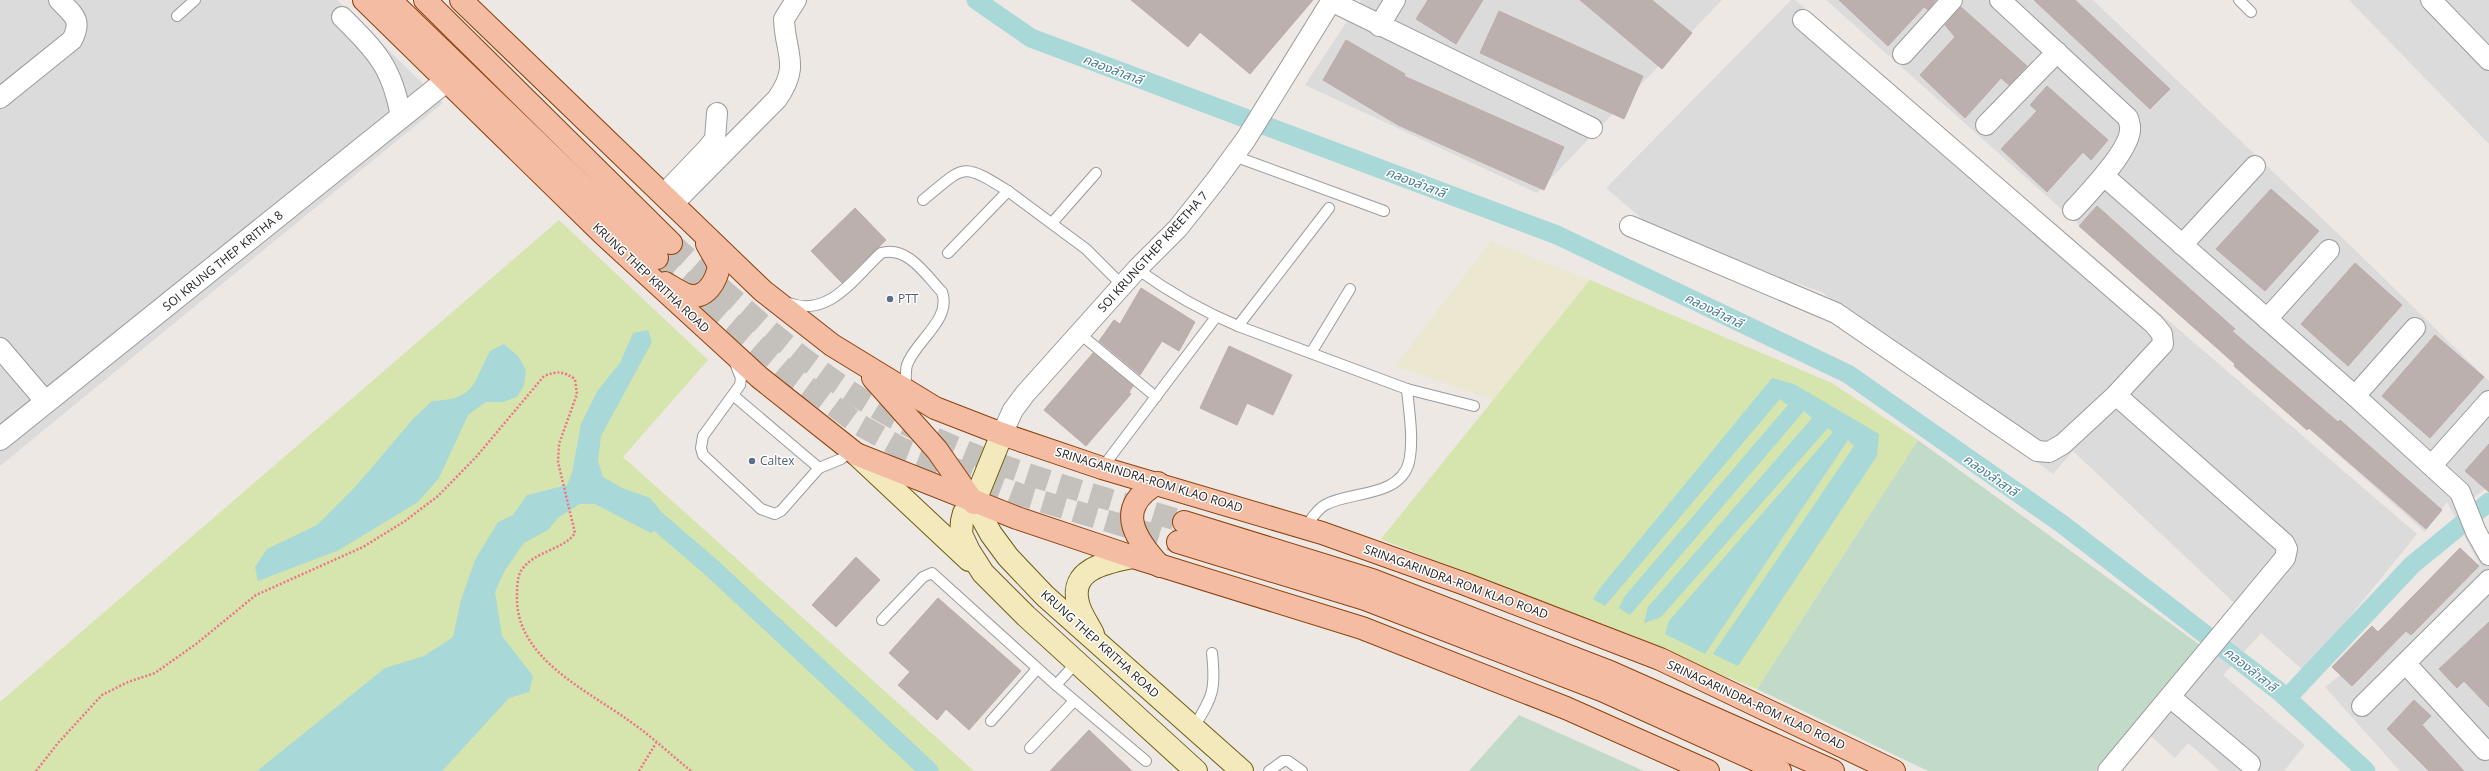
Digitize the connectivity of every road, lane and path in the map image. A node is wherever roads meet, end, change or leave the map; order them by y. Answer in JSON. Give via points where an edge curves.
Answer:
{"nodes":[{"id":1,"x":59,"y":0,"type":"edge"},
{"id":2,"x":195,"y":0,"type":"edge"},
{"id":3,"x":364,"y":0,"type":"edge"},
{"id":4,"x":390,"y":0,"type":"edge"},
{"id":5,"x":425,"y":0,"type":"edge"},
{"id":6,"x":461,"y":0,"type":"edge"},
{"id":7,"x":796,"y":0,"type":"edge"},
{"id":8,"x":1395,"y":0,"type":"edge"},
{"id":9,"x":1952,"y":0,"type":"edge"},
{"id":10,"x":2000,"y":0,"type":"edge"},
{"id":11,"x":2239,"y":0,"type":"edge"},
{"id":12,"x":2431,"y":0,"type":"edge"},
{"id":13,"x":1331,"y":1,"type":"edge"},
{"id":14,"x":2250,"y":12,"type":"dead end"},
{"id":15,"x":177,"y":16,"type":"dead end"},
{"id":16,"x":342,"y":17,"type":"dead end"},
{"id":17,"x":1803,"y":20,"type":"dead end"},
{"id":18,"x":1380,"y":26,"type":"junction"},
{"id":19,"x":2057,"y":52,"type":"junction"},
{"id":20,"x":1903,"y":54,"type":"dead end"},
{"id":21,"x":2489,"y":60,"type":"edge"},
{"id":22,"x":446,"y":81,"type":"junction"},
{"id":23,"x":0,"y":98,"type":"edge"},
{"id":24,"x":717,"y":113,"type":"dead end"},
{"id":25,"x":401,"y":118,"type":"junction"},
{"id":26,"x":1986,"y":125,"type":"dead end"},
{"id":27,"x":1592,"y":128,"type":"dead end"},
{"id":28,"x":1234,"y":156,"type":"junction"},
{"id":29,"x":2255,"y":166,"type":"dead end"},
{"id":30,"x":1096,"y":173,"type":"dead end"},
{"id":31,"x":2104,"y":176,"type":"junction"},
{"id":32,"x":1008,"y":191,"type":"junction"},
{"id":33,"x":668,"y":200,"type":"junction"},
{"id":34,"x":923,"y":200,"type":"dead end"},
{"id":35,"x":1329,"y":208,"type":"dead end"},
{"id":36,"x":2073,"y":210,"type":"dead end"},
{"id":37,"x":1384,"y":211,"type":"dead end"},
{"id":38,"x":693,"y":223,"type":"junction"},
{"id":39,"x":1052,"y":223,"type":"junction"},
{"id":40,"x":1630,"y":226,"type":"dead end"},
{"id":41,"x":2182,"y":245,"type":"junction"},
{"id":42,"x":2329,"y":250,"type":"dead end"},
{"id":43,"x":948,"y":253,"type":"dead end"},
{"id":44,"x":657,"y":257,"type":"junction"},
{"id":45,"x":1137,"y":269,"type":"junction"},
{"id":46,"x":1123,"y":286,"type":"junction"},
{"id":47,"x":1350,"y":289,"type":"dead end"},
{"id":48,"x":763,"y":291,"type":"junction"},
{"id":49,"x":1216,"y":317,"type":"junction"},
{"id":50,"x":2267,"y":319,"type":"junction"},
{"id":51,"x":1238,"y":326,"type":"junction"},
{"id":52,"x":2415,"y":328,"type":"dead end"},
{"id":53,"x":1079,"y":333,"type":"junction"},
{"id":54,"x":726,"y":346,"type":"junction"},
{"id":55,"x":0,"y":348,"type":"edge"},
{"id":56,"x":1311,"y":353,"type":"junction"},
{"id":57,"x":860,"y":362,"type":"junction"},
{"id":58,"x":1407,"y":389,"type":"junction"},
{"id":59,"x":906,"y":390,"type":"junction"},
{"id":60,"x":2116,"y":395,"type":"junction"},
{"id":61,"x":734,"y":396,"type":"junction"},
{"id":62,"x":2354,"y":396,"type":"junction"},
{"id":63,"x":1156,"y":397,"type":"junction"},
{"id":64,"x":2489,"y":401,"type":"edge"},
{"id":65,"x":46,"y":402,"type":"junction"},
{"id":66,"x":1474,"y":406,"type":"dead end"},
{"id":67,"x":1002,"y":434,"type":"junction"},
{"id":68,"x":0,"y":439,"type":"edge"},
{"id":69,"x":854,"y":452,"type":"junction"},
{"id":70,"x":2432,"y":465,"type":"junction"},
{"id":71,"x":819,"y":468,"type":"junction"},
{"id":72,"x":1102,"y":468,"type":"junction"},
{"id":73,"x":1158,"y":483,"type":"junction"},
{"id":74,"x":974,"y":503,"type":"junction"},
{"id":75,"x":1184,"y":522,"type":"tunnel mouth"},
{"id":76,"x":1305,"y":528,"type":"junction"},
{"id":77,"x":1178,"y":542,"type":"tunnel mouth"},
{"id":78,"x":2489,"y":555,"type":"edge"},
{"id":79,"x":1133,"y":557,"type":"junction"},
{"id":80,"x":1160,"y":566,"type":"junction"},
{"id":81,"x":983,"y":573,"type":"junction"},
{"id":82,"x":2489,"y":580,"type":"edge"},
{"id":83,"x":882,"y":620,"type":"dead end"},
{"id":84,"x":1097,"y":644,"type":"junction"},
{"id":85,"x":1212,"y":653,"type":"dead end"},
{"id":86,"x":1076,"y":663,"type":"junction"},
{"id":87,"x":2406,"y":664,"type":"junction"},
{"id":88,"x":1037,"y":669,"type":"junction"},
{"id":89,"x":1056,"y":685,"type":"junction"},
{"id":90,"x":2170,"y":697,"type":"junction"},
{"id":91,"x":1074,"y":701,"type":"junction"},
{"id":92,"x":2362,"y":706,"type":"dead end"},
{"id":93,"x":991,"y":721,"type":"dead end"},
{"id":94,"x":1194,"y":727,"type":"junction"},
{"id":95,"x":656,"y":743,"type":"junction"},
{"id":96,"x":1030,"y":748,"type":"dead end"},
{"id":97,"x":2485,"y":750,"type":"dead end"},
{"id":98,"x":1146,"y":761,"type":"dead end"},
{"id":99,"x":2250,"y":764,"type":"dead end"},
{"id":100,"x":36,"y":771,"type":"edge"},
{"id":101,"x":639,"y":771,"type":"edge"},
{"id":102,"x":692,"y":771,"type":"edge"},
{"id":103,"x":1196,"y":771,"type":"edge"},
{"id":104,"x":1242,"y":771,"type":"edge"},
{"id":105,"x":1270,"y":771,"type":"edge"},
{"id":106,"x":1302,"y":771,"type":"edge"},
{"id":107,"x":1708,"y":771,"type":"edge"},
{"id":108,"x":1780,"y":771,"type":"edge"},
{"id":109,"x":1833,"y":771,"type":"edge"},
{"id":110,"x":1894,"y":771,"type":"edge"},
{"id":111,"x":2108,"y":771,"type":"edge"}],
"edges":[{"from":1,"to":23,"type":"street","via":[[76,18],[78,28],[72,40]]},
{"from":2,"to":15,"type":"lane"},
{"from":3,"to":22,"type":"main road","name":"KRUNG THEP KRITHA ROAD"},
{"from":4,"to":44,"type":"main road","name":"KRUNG THEP KRITHA ROAD"},
{"from":5,"to":44,"type":"main road","name":"KRUNG THEP KRITHA ROAD"},
{"from":6,"to":33,"type":"main road"},
{"from":7,"to":33,"type":"street","via":[[784,19],[791,68],[784,90]]},
{"from":8,"to":18,"type":"street"},
{"from":9,"to":20,"type":"street"},
{"from":10,"to":19,"type":"street"},
{"from":11,"to":14,"type":"lane"},
{"from":12,"to":21,"type":"street"},
{"from":13,"to":18,"type":"street"},
{"from":13,"to":28,"type":"street","name":"SOI KRUNGTHEP KREETHA 7"},
{"from":16,"to":25,"type":"street","via":[[375,50],[384,64],[397,94]]},
{"from":17,"to":60,"type":"street","via":[[2154,324],[2162,334],[2163,344]]},
{"from":18,"to":27,"type":"street"},
{"from":19,"to":26,"type":"street"},
{"from":19,"to":31,"type":"street","via":[[2128,118],[2130,130],[2126,143]]},
{"from":22,"to":25,"type":"street","name":"SOI KRUNG THEP KRITHA 8"},
{"from":22,"to":44,"type":"main road","name":"KRUNG THEP KRITHA ROAD","via":[[603,234]]},
{"from":24,"to":33,"type":"street","via":[[715,139]]},
{"from":25,"to":65,"type":"street","name":"SOI KRUNG THEP KRITHA 8"},
{"from":28,"to":37,"type":"lane"},
{"from":28,"to":45,"type":"street","name":"SOI KRUNGTHEP KREETHA 7","via":[[1178,228]]},
{"from":29,"to":41,"type":"street"},
{"from":30,"to":39,"type":"lane"},
{"from":31,"to":36,"type":"street"},
{"from":31,"to":41,"type":"street"},
{"from":32,"to":34,"type":"lane","via":[[980,173],[967,170],[957,173]]},
{"from":32,"to":39,"type":"lane"},
{"from":32,"to":43,"type":"lane"},
{"from":33,"to":38,"type":"main road"},
{"from":35,"to":51,"type":"lane"},
{"from":38,"to":44,"type":"main road","via":[[719,265],[716,280],[709,289],[689,295]]},
{"from":38,"to":48,"type":"main road"},
{"from":39,"to":46,"type":"lane","via":[[1102,262]]},
{"from":40,"to":60,"type":"street","via":[[1836,313],[2037,451],[2049,452],[2063,444]]},
{"from":41,"to":50,"type":"street"},
{"from":42,"to":50,"type":"street"},
{"from":44,"to":54,"type":"main road","name":"KRUNG THEP KRITHA ROAD"},
{"from":45,"to":46,"type":"street","name":"SOI KRUNGTHEP KREETHA 7"},
{"from":45,"to":49,"type":"lane","via":[[1162,287]]},
{"from":46,"to":53,"type":"street","name":"SOI KRUNGTHEP KREETHA 7"},
{"from":47,"to":56,"type":"lane"},
{"from":48,"to":57,"type":"main road","via":[[832,345]]},
{"from":48,"to":59,"type":"lane","via":[[792,304],[818,306],[830,302],[881,253],[893,251],[907,257],[942,292],[944,298],[941,315],[908,364]]},
{"from":49,"to":51,"type":"lane"},
{"from":49,"to":63,"type":"lane"},
{"from":50,"to":62,"type":"street"},
{"from":51,"to":56,"type":"lane"},
{"from":52,"to":62,"type":"street"},
{"from":53,"to":63,"type":"lane"},
{"from":53,"to":67,"type":"street","name":"SOI KRUNGTHEP KREETHA 7","via":[[1025,394],[1013,410]]},
{"from":54,"to":61,"type":"lane","via":[[741,378]]},
{"from":54,"to":69,"type":"main road","name":"KRUNG THEP KRITHA ROAD","via":[[759,377]]},
{"from":55,"to":65,"type":"street"},
{"from":56,"to":58,"type":"lane"},
{"from":57,"to":59,"type":"main road"},
{"from":57,"to":74,"type":"main road","via":[[937,450]]},
{"from":58,"to":66,"type":"lane"},
{"from":58,"to":76,"type":"lane","via":[[1411,438],[1408,463],[1401,476],[1377,491],[1323,506]]},
{"from":59,"to":67,"type":"main road","via":[[935,408]]},
{"from":60,"to":90,"type":"street","via":[[2287,549],[2285,558]]},
{"from":61,"to":71,"type":"lane"},
{"from":61,"to":71,"type":"lane","via":[[703,436],[701,448],[703,455],[761,509],[775,514],[781,510]]},
{"from":62,"to":70,"type":"street"},
{"from":63,"to":72,"type":"lane"},
{"from":64,"to":70,"type":"street"},
{"from":65,"to":68,"type":"street","name":"SOI KRUNG THEP KRITHA 8"},
{"from":67,"to":72,"type":"main road","name":"SRINAGARINDRA-ROM KLAO ROAD"},
{"from":67,"to":74,"type":"main road"},
{"from":69,"to":71,"type":"lane"},
{"from":69,"to":74,"type":"main road","name":"KRUNG THEP KRITHA ROAD"},
{"from":69,"to":81,"type":"main road"},
{"from":70,"to":78,"type":"street","via":[[2460,492],[2476,532]]},
{"from":72,"to":73,"type":"main road","name":"SRINAGARINDRA-ROM KLAO ROAD"},
{"from":73,"to":76,"type":"main road","name":"SRINAGARINDRA-ROM KLAO ROAD"},
{"from":73,"to":80,"type":"main road","via":[[1141,494],[1133,514],[1133,522],[1135,535]]},
{"from":74,"to":79,"type":"main road"},
{"from":74,"to":81,"type":"main road","via":[[964,513],[961,534]]},
{"from":74,"to":84,"type":"main road","name":"KRUNG THEP KRITHA ROAD","via":[[991,534],[1008,557],[1045,596]]},
{"from":75,"to":109,"type":"main road","via":[[1386,586],[1610,672]]},
{"from":76,"to":110,"type":"main road","name":"SRINAGARINDRA-ROM KLAO ROAD","via":[[1464,584],[1660,660]]},
{"from":77,"to":108,"type":"main road","via":[[1373,602],[1604,691]]},
{"from":79,"to":80,"type":"main road"},
{"from":79,"to":84,"type":"main road","via":[[1091,568],[1079,582],[1078,602]]},
{"from":80,"to":107,"type":"main road","via":[[1362,628],[1566,708]]},
{"from":81,"to":86,"type":"main road"},
{"from":82,"to":87,"type":"street"},
{"from":83,"to":88,"type":"lane","via":[[923,576],[932,573]]},
{"from":84,"to":94,"type":"main road","name":"KRUNG THEP KRITHA ROAD"},
{"from":85,"to":94,"type":"lane","via":[[1215,681],[1210,701]]},
{"from":86,"to":89,"type":"lane"},
{"from":86,"to":103,"type":"main road"},
{"from":87,"to":92,"type":"street"},
{"from":87,"to":97,"type":"street"},
{"from":88,"to":89,"type":"lane"},
{"from":88,"to":93,"type":"lane"},
{"from":89,"to":91,"type":"lane"},
{"from":90,"to":99,"type":"street"},
{"from":90,"to":111,"type":"street"},
{"from":91,"to":96,"type":"lane"},
{"from":91,"to":98,"type":"lane"},
{"from":94,"to":104,"type":"main road","name":"KRUNG THEP KRITHA ROAD"},
{"from":95,"to":100,"type":"path","via":[[628,720],[590,696],[540,655],[526,634],[517,611],[520,571],[539,554],[571,539],[574,533],[558,462],[558,444],[577,394],[575,379],[565,372],[556,372],[544,376],[477,456],[438,496],[405,521],[363,546],[256,595],[196,644],[155,673],[128,682],[102,695]]},
{"from":95,"to":101,"type":"path"},
{"from":95,"to":102,"type":"path"},
{"from":105,"to":106,"type":"lane","via":[[1288,761]]}]}
